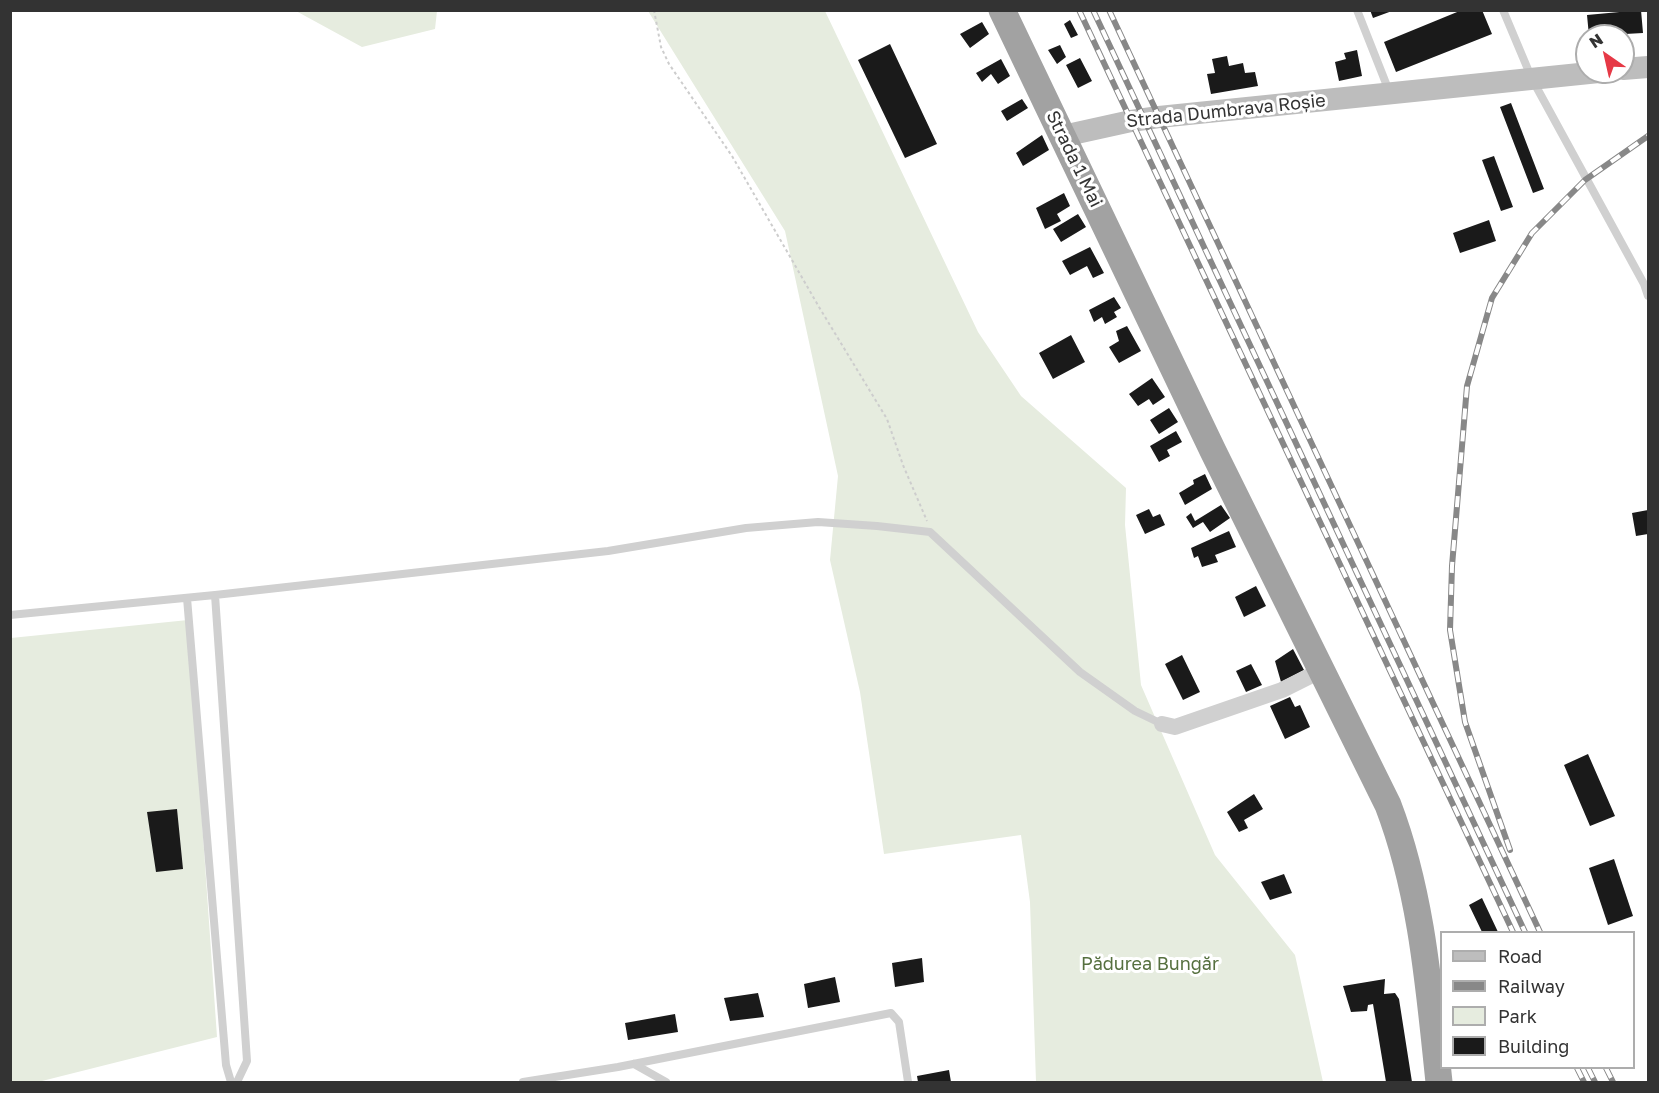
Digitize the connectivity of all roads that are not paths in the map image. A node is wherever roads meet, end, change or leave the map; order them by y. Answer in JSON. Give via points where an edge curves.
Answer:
{"nodes":[{"id":1,"x":1002,"y":10,"type":"edge"},
{"id":2,"x":1357,"y":10,"type":"edge"},
{"id":3,"x":1503,"y":10,"type":"edge"},
{"id":4,"x":1575,"y":75,"type":"edge"},
{"id":5,"x":1532,"y":79,"type":"junction"},
{"id":6,"x":1390,"y":94,"type":"junction"},
{"id":7,"x":1063,"y":136,"type":"junction"},
{"id":8,"x":1648,"y":296,"type":"edge"},
{"id":9,"x":214,"y":595,"type":"junction"},
{"id":10,"x":187,"y":598,"type":"junction"},
{"id":11,"x":10,"y":615,"type":"edge"},
{"id":12,"x":1322,"y":670,"type":"junction"},
{"id":13,"x":1162,"y":724,"type":"joint"},
{"id":14,"x":634,"y":1064,"type":"junction"},
{"id":15,"x":231,"y":1083,"type":"edge"},
{"id":16,"x":237,"y":1083,"type":"edge"},
{"id":17,"x":523,"y":1083,"type":"edge"},
{"id":18,"x":666,"y":1083,"type":"edge"},
{"id":19,"x":908,"y":1083,"type":"edge"},
{"id":20,"x":1439,"y":1083,"type":"edge"}],
"edges":[{"from":1,"to":7,"type":"highway","name":"Strada 1 Mai"},
{"from":2,"to":6,"type":"lane"},
{"from":3,"to":5,"type":"lane"},
{"from":4,"to":5,"type":"main road","name":"Strada Dumbrava Roșie"},
{"from":5,"to":6,"type":"main road","name":"Strada Dumbrava Roșie"},
{"from":5,"to":8,"type":"lane"},
{"from":6,"to":7,"type":"main road","name":"Strada Dumbrava Roșie","via":[[1138,120]]},
{"from":7,"to":12,"type":"highway","name":"Strada 1 Mai"},
{"from":9,"to":10,"type":"lane"},
{"from":9,"to":13,"type":"lane","via":[[608,551],[746,528],[818,522],[930,532],[1080,672],[1135,711]]},
{"from":9,"to":16,"type":"lane","via":[[247,1060]]},
{"from":10,"to":11,"type":"lane"},
{"from":10,"to":15,"type":"lane","via":[[226,1065]]},
{"from":12,"to":13,"type":"street","via":[[1282,690],[1175,727]]},
{"from":12,"to":20,"type":"highway","name":"Strada 1 Mai","via":[[1388,805],[1408,865],[1422,933]]},
{"from":14,"to":17,"type":"lane"},
{"from":14,"to":18,"type":"lane"},
{"from":14,"to":19,"type":"lane","via":[[891,1013],[899,1022]]}]}
